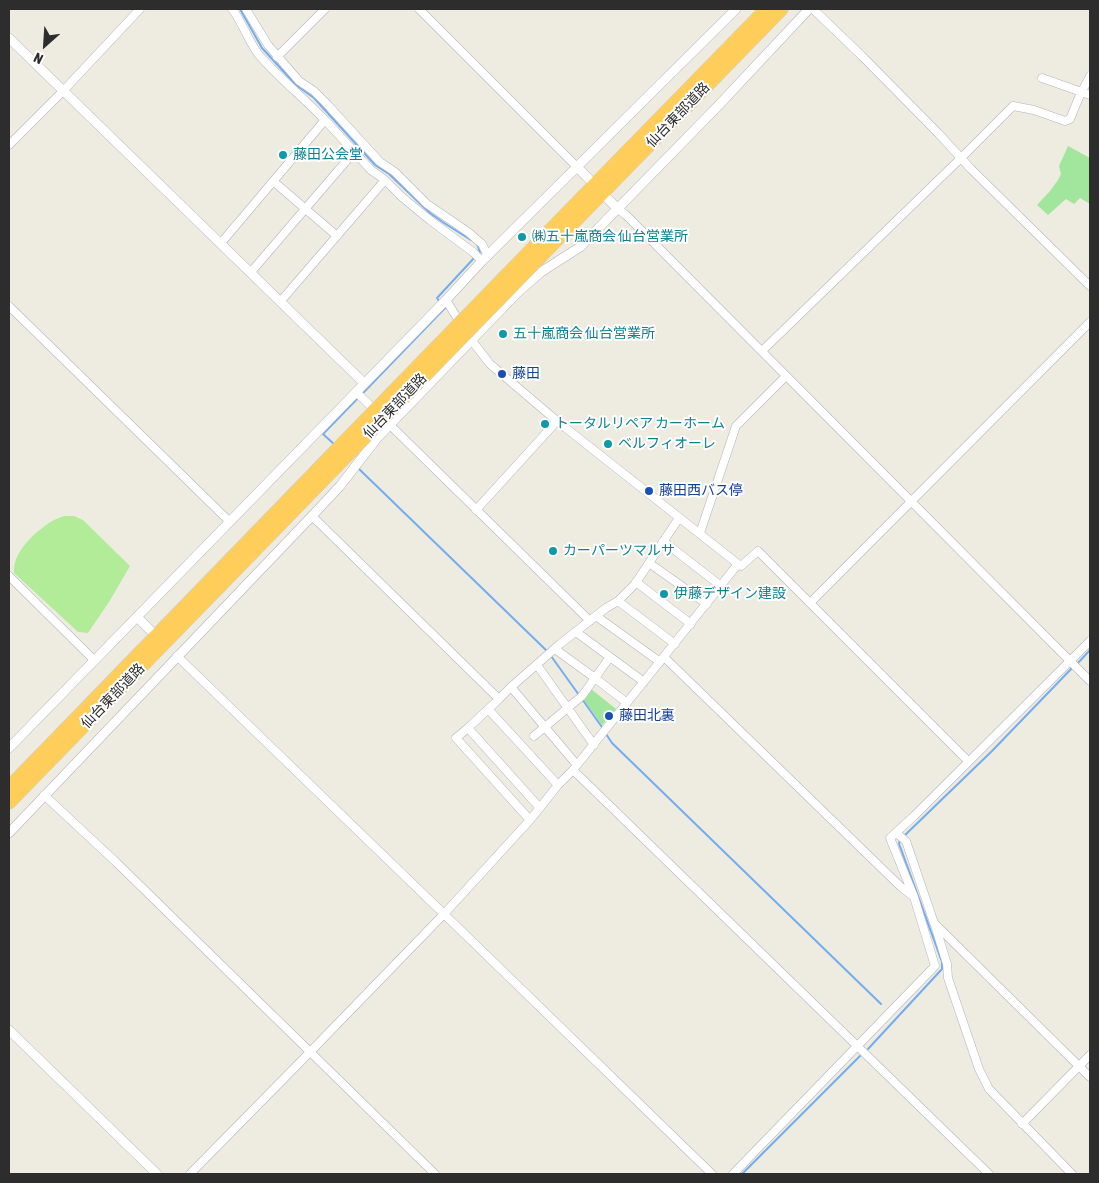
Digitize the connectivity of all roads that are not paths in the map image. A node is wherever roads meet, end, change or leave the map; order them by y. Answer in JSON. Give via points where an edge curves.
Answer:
{"nodes":[{"id":1,"x":140,"y":9,"type":"edge"},
{"id":2,"x":232,"y":9,"type":"edge"},
{"id":3,"x":246,"y":9,"type":"edge"},
{"id":4,"x":325,"y":9,"type":"edge"},
{"id":5,"x":419,"y":9,"type":"edge"},
{"id":6,"x":736,"y":9,"type":"edge"},
{"id":7,"x":766,"y":9,"type":"edge"},
{"id":8,"x":781,"y":9,"type":"edge"},
{"id":9,"x":811,"y":9,"type":"edge"},
{"id":10,"x":9,"y":38,"type":"edge"},
{"id":11,"x":277,"y":56,"type":"junction"},
{"id":12,"x":1090,"y":76,"type":"edge"},
{"id":13,"x":1042,"y":78,"type":"dead end"},
{"id":14,"x":63,"y":91,"type":"junction"},
{"id":15,"x":1082,"y":92,"type":"junction"},
{"id":16,"x":1090,"y":95,"type":"edge"},
{"id":17,"x":326,"y":120,"type":"junction"},
{"id":18,"x":9,"y":145,"type":"edge"},
{"id":19,"x":354,"y":152,"type":"junction"},
{"id":20,"x":961,"y":158,"type":"junction"},
{"id":21,"x":578,"y":167,"type":"junction"},
{"id":22,"x":589,"y":179,"type":"dead end"},
{"id":23,"x":384,"y":180,"type":"junction"},
{"id":24,"x":273,"y":181,"type":"junction"},
{"id":25,"x":608,"y":198,"type":"dead end"},
{"id":26,"x":306,"y":208,"type":"junction"},
{"id":27,"x":618,"y":209,"type":"junction"},
{"id":28,"x":554,"y":234,"type":"junction"},
{"id":29,"x":337,"y":236,"type":"junction"},
{"id":30,"x":221,"y":243,"type":"junction"},
{"id":31,"x":483,"y":259,"type":"junction"},
{"id":32,"x":251,"y":272,"type":"junction"},
{"id":33,"x":1090,"y":286,"type":"edge"},
{"id":34,"x":446,"y":300,"type":"junction"},
{"id":35,"x":280,"y":302,"type":"junction"},
{"id":36,"x":9,"y":306,"type":"edge"},
{"id":37,"x":1090,"y":322,"type":"edge"},
{"id":38,"x":471,"y":341,"type":"junction"},
{"id":39,"x":762,"y":352,"type":"junction"},
{"id":40,"x":786,"y":376,"type":"junction"},
{"id":41,"x":364,"y":383,"type":"junction"},
{"id":42,"x":359,"y":395,"type":"junction"},
{"id":43,"x":557,"y":421,"type":"junction"},
{"id":44,"x":390,"y":425,"type":"junction"},
{"id":45,"x":348,"y":460,"type":"junction"},
{"id":46,"x":911,"y":502,"type":"junction"},
{"id":47,"x":476,"y":510,"type":"junction"},
{"id":48,"x":312,"y":516,"type":"junction"},
{"id":49,"x":679,"y":518,"type":"junction"},
{"id":50,"x":230,"y":522,"type":"junction"},
{"id":51,"x":700,"y":533,"type":"junction"},
{"id":52,"x":663,"y":541,"type":"junction"},
{"id":53,"x":649,"y":563,"type":"junction"},
{"id":54,"x":738,"y":564,"type":"junction"},
{"id":55,"x":9,"y":576,"type":"edge"},
{"id":56,"x":636,"y":582,"type":"junction"},
{"id":57,"x":721,"y":586,"type":"junction"},
{"id":58,"x":618,"y":601,"type":"junction"},
{"id":59,"x":810,"y":603,"type":"junction"},
{"id":60,"x":706,"y":604,"type":"junction"},
{"id":61,"x":137,"y":617,"type":"junction"},
{"id":62,"x":593,"y":619,"type":"junction"},
{"id":63,"x":691,"y":624,"type":"junction"},
{"id":64,"x":150,"y":630,"type":"dead end"},
{"id":65,"x":576,"y":632,"type":"junction"},
{"id":66,"x":1090,"y":641,"type":"edge"},
{"id":67,"x":675,"y":644,"type":"junction"},
{"id":68,"x":168,"y":648,"type":"dead end"},
{"id":69,"x":551,"y":653,"type":"junction"},
{"id":70,"x":177,"y":656,"type":"junction"},
{"id":71,"x":610,"y":657,"type":"junction"},
{"id":72,"x":94,"y":660,"type":"junction"},
{"id":73,"x":662,"y":660,"type":"junction"},
{"id":74,"x":1073,"y":664,"type":"junction"},
{"id":75,"x":537,"y":665,"type":"junction"},
{"id":76,"x":595,"y":678,"type":"junction"},
{"id":77,"x":1090,"y":681,"type":"edge"},
{"id":78,"x":644,"y":682,"type":"junction"},
{"id":79,"x":511,"y":687,"type":"junction"},
{"id":80,"x":499,"y":699,"type":"junction"},
{"id":81,"x":627,"y":703,"type":"junction"},
{"id":82,"x":488,"y":709,"type":"junction"},
{"id":83,"x":568,"y":709,"type":"junction"},
{"id":84,"x":468,"y":728,"type":"junction"},
{"id":85,"x":546,"y":728,"type":"junction"},
{"id":86,"x":534,"y":736,"type":"dead end"},
{"id":87,"x":594,"y":745,"type":"junction"},
{"id":88,"x":9,"y":748,"type":"edge"},
{"id":89,"x":968,"y":761,"type":"junction"},
{"id":90,"x":575,"y":768,"type":"junction"},
{"id":91,"x":558,"y":785,"type":"junction"},
{"id":92,"x":9,"y":788,"type":"edge"},
{"id":93,"x":44,"y":795,"type":"junction"},
{"id":94,"x":9,"y":802,"type":"edge"},
{"id":95,"x":540,"y":808,"type":"junction"},
{"id":96,"x":530,"y":820,"type":"junction"},
{"id":97,"x":9,"y":833,"type":"edge"},
{"id":98,"x":900,"y":836,"type":"junction"},
{"id":99,"x":914,"y":897,"type":"junction"},
{"id":100,"x":444,"y":914,"type":"junction"},
{"id":101,"x":934,"y":923,"type":"junction"},
{"id":102,"x":9,"y":1030,"type":"edge"},
{"id":103,"x":858,"y":1046,"type":"junction"},
{"id":104,"x":310,"y":1052,"type":"junction"},
{"id":105,"x":1090,"y":1055,"type":"edge"},
{"id":106,"x":1079,"y":1066,"type":"junction"},
{"id":107,"x":1090,"y":1077,"type":"edge"},
{"id":108,"x":1022,"y":1124,"type":"junction"},
{"id":109,"x":157,"y":1174,"type":"edge"},
{"id":110,"x":190,"y":1174,"type":"edge"},
{"id":111,"x":436,"y":1174,"type":"edge"},
{"id":112,"x":712,"y":1174,"type":"edge"},
{"id":113,"x":733,"y":1174,"type":"edge"},
{"id":114,"x":989,"y":1174,"type":"edge"},
{"id":115,"x":1072,"y":1174,"type":"edge"}],
"edges":[{"from":1,"to":14,"type":"street"},
{"from":2,"to":17,"type":"street","via":[[258,53]]},
{"from":3,"to":11,"type":"street"},
{"from":4,"to":11,"type":"street"},
{"from":5,"to":21,"type":"street"},
{"from":6,"to":21,"type":"street"},
{"from":7,"to":28,"type":"highway","name":"仙台東部道路"},
{"from":8,"to":28,"type":"highway","name":"仙台東部道路"},
{"from":9,"to":20,"type":"street","via":[[869,63]]},
{"from":9,"to":27,"type":"street"},
{"from":10,"to":14,"type":"street"},
{"from":11,"to":31,"type":"street","via":[[380,162],[395,172],[427,204],[482,244]]},
{"from":12,"to":15,"type":"street"},
{"from":13,"to":15,"type":"street"},
{"from":14,"to":18,"type":"street"},
{"from":14,"to":30,"type":"street"},
{"from":15,"to":16,"type":"street"},
{"from":15,"to":20,"type":"street","via":[[1070,119],[1064,121],[1013,106]]},
{"from":17,"to":19,"type":"street"},
{"from":17,"to":24,"type":"street"},
{"from":19,"to":23,"type":"street"},
{"from":19,"to":26,"type":"street"},
{"from":20,"to":33,"type":"street"},
{"from":20,"to":39,"type":"street"},
{"from":21,"to":22,"type":"street"},
{"from":21,"to":31,"type":"street"},
{"from":23,"to":29,"type":"street"},
{"from":23,"to":31,"type":"street","via":[[431,221]]},
{"from":24,"to":26,"type":"street"},
{"from":24,"to":30,"type":"street"},
{"from":25,"to":27,"type":"street"},
{"from":26,"to":29,"type":"street"},
{"from":26,"to":32,"type":"street"},
{"from":27,"to":38,"type":"street","via":[[580,247],[541,272],[517,293]]},
{"from":27,"to":39,"type":"street"},
{"from":28,"to":45,"type":"highway","name":"仙台東部道路","bridge":true},
{"from":29,"to":35,"type":"street"},
{"from":30,"to":32,"type":"street"},
{"from":31,"to":34,"type":"street"},
{"from":32,"to":35,"type":"street"},
{"from":34,"to":38,"type":"street"},
{"from":34,"to":41,"type":"street"},
{"from":35,"to":41,"type":"street"},
{"from":36,"to":50,"type":"street"},
{"from":37,"to":46,"type":"street"},
{"from":38,"to":43,"type":"street","via":[[490,364]]},
{"from":38,"to":44,"type":"street"},
{"from":39,"to":40,"type":"street"},
{"from":40,"to":46,"type":"street"},
{"from":40,"to":51,"type":"street","via":[[736,426]]},
{"from":41,"to":42,"type":"street"},
{"from":42,"to":44,"type":"street"},
{"from":42,"to":50,"type":"street"},
{"from":43,"to":47,"type":"street"},
{"from":43,"to":49,"type":"street"},
{"from":44,"to":45,"type":"street"},
{"from":44,"to":47,"type":"street"},
{"from":45,"to":48,"type":"street","via":[[340,486]]},
{"from":45,"to":92,"type":"highway","name":"仙台東部道路"},
{"from":45,"to":94,"type":"highway","name":"仙台東部道路"},
{"from":46,"to":59,"type":"street"},
{"from":46,"to":74,"type":"street"},
{"from":47,"to":62,"type":"street"},
{"from":48,"to":70,"type":"street"},
{"from":48,"to":80,"type":"street"},
{"from":49,"to":51,"type":"street"},
{"from":49,"to":52,"type":"street"},
{"from":50,"to":61,"type":"street"},
{"from":51,"to":54,"type":"street"},
{"from":52,"to":53,"type":"street"},
{"from":52,"to":57,"type":"street"},
{"from":53,"to":56,"type":"street"},
{"from":53,"to":60,"type":"street"},
{"from":54,"to":57,"type":"street"},
{"from":54,"to":59,"type":"street","via":[[741,566],[758,551]]},
{"from":55,"to":72,"type":"street"},
{"from":56,"to":58,"type":"street"},
{"from":56,"to":63,"type":"street"},
{"from":57,"to":60,"type":"street"},
{"from":58,"to":62,"type":"street"},
{"from":58,"to":67,"type":"street"},
{"from":59,"to":89,"type":"street"},
{"from":60,"to":63,"type":"street"},
{"from":61,"to":64,"type":"street"},
{"from":61,"to":72,"type":"street"},
{"from":62,"to":65,"type":"street"},
{"from":62,"to":73,"type":"street"},
{"from":63,"to":67,"type":"street"},
{"from":65,"to":69,"type":"street"},
{"from":65,"to":71,"type":"street"},
{"from":66,"to":74,"type":"street"},
{"from":67,"to":73,"type":"street"},
{"from":68,"to":70,"type":"street"},
{"from":69,"to":75,"type":"street"},
{"from":69,"to":76,"type":"street"},
{"from":70,"to":93,"type":"street"},
{"from":70,"to":100,"type":"street"},
{"from":71,"to":76,"type":"street"},
{"from":71,"to":78,"type":"street"},
{"from":72,"to":88,"type":"street"},
{"from":73,"to":78,"type":"street"},
{"from":73,"to":99,"type":"street"},
{"from":74,"to":77,"type":"street"},
{"from":74,"to":89,"type":"street"},
{"from":75,"to":79,"type":"street"},
{"from":75,"to":83,"type":"street"},
{"from":76,"to":81,"type":"street"},
{"from":76,"to":83,"type":"street"},
{"from":78,"to":81,"type":"street"},
{"from":79,"to":80,"type":"street"},
{"from":79,"to":85,"type":"street"},
{"from":80,"to":82,"type":"street"},
{"from":81,"to":87,"type":"street"},
{"from":82,"to":84,"type":"street"},
{"from":82,"to":91,"type":"street"},
{"from":83,"to":85,"type":"street"},
{"from":83,"to":87,"type":"street"},
{"from":84,"to":95,"type":"street"},
{"from":84,"to":96,"type":"street","via":[[456,738]]},
{"from":85,"to":86,"type":"street"},
{"from":85,"to":90,"type":"street"},
{"from":87,"to":90,"type":"street"},
{"from":89,"to":98,"type":"street"},
{"from":90,"to":91,"type":"street"},
{"from":90,"to":103,"type":"street"},
{"from":91,"to":95,"type":"street"},
{"from":93,"to":97,"type":"street"},
{"from":93,"to":104,"type":"street"},
{"from":95,"to":96,"type":"street"},
{"from":96,"to":100,"type":"street"},
{"from":98,"to":99,"type":"street","via":[[890,838]]},
{"from":98,"to":101,"type":"street","via":[[906,841]]},
{"from":99,"to":103,"type":"street","via":[[936,966]]},
{"from":100,"to":104,"type":"street"},
{"from":100,"to":112,"type":"street"},
{"from":101,"to":106,"type":"street"},
{"from":101,"to":108,"type":"street","via":[[948,964],[948,978],[979,1069],[989,1089]]},
{"from":102,"to":109,"type":"street"},
{"from":103,"to":113,"type":"street"},
{"from":103,"to":114,"type":"street"},
{"from":104,"to":110,"type":"street"},
{"from":104,"to":111,"type":"street"},
{"from":105,"to":106,"type":"street"},
{"from":106,"to":107,"type":"street"},
{"from":106,"to":108,"type":"street"},
{"from":108,"to":115,"type":"street"}]}
